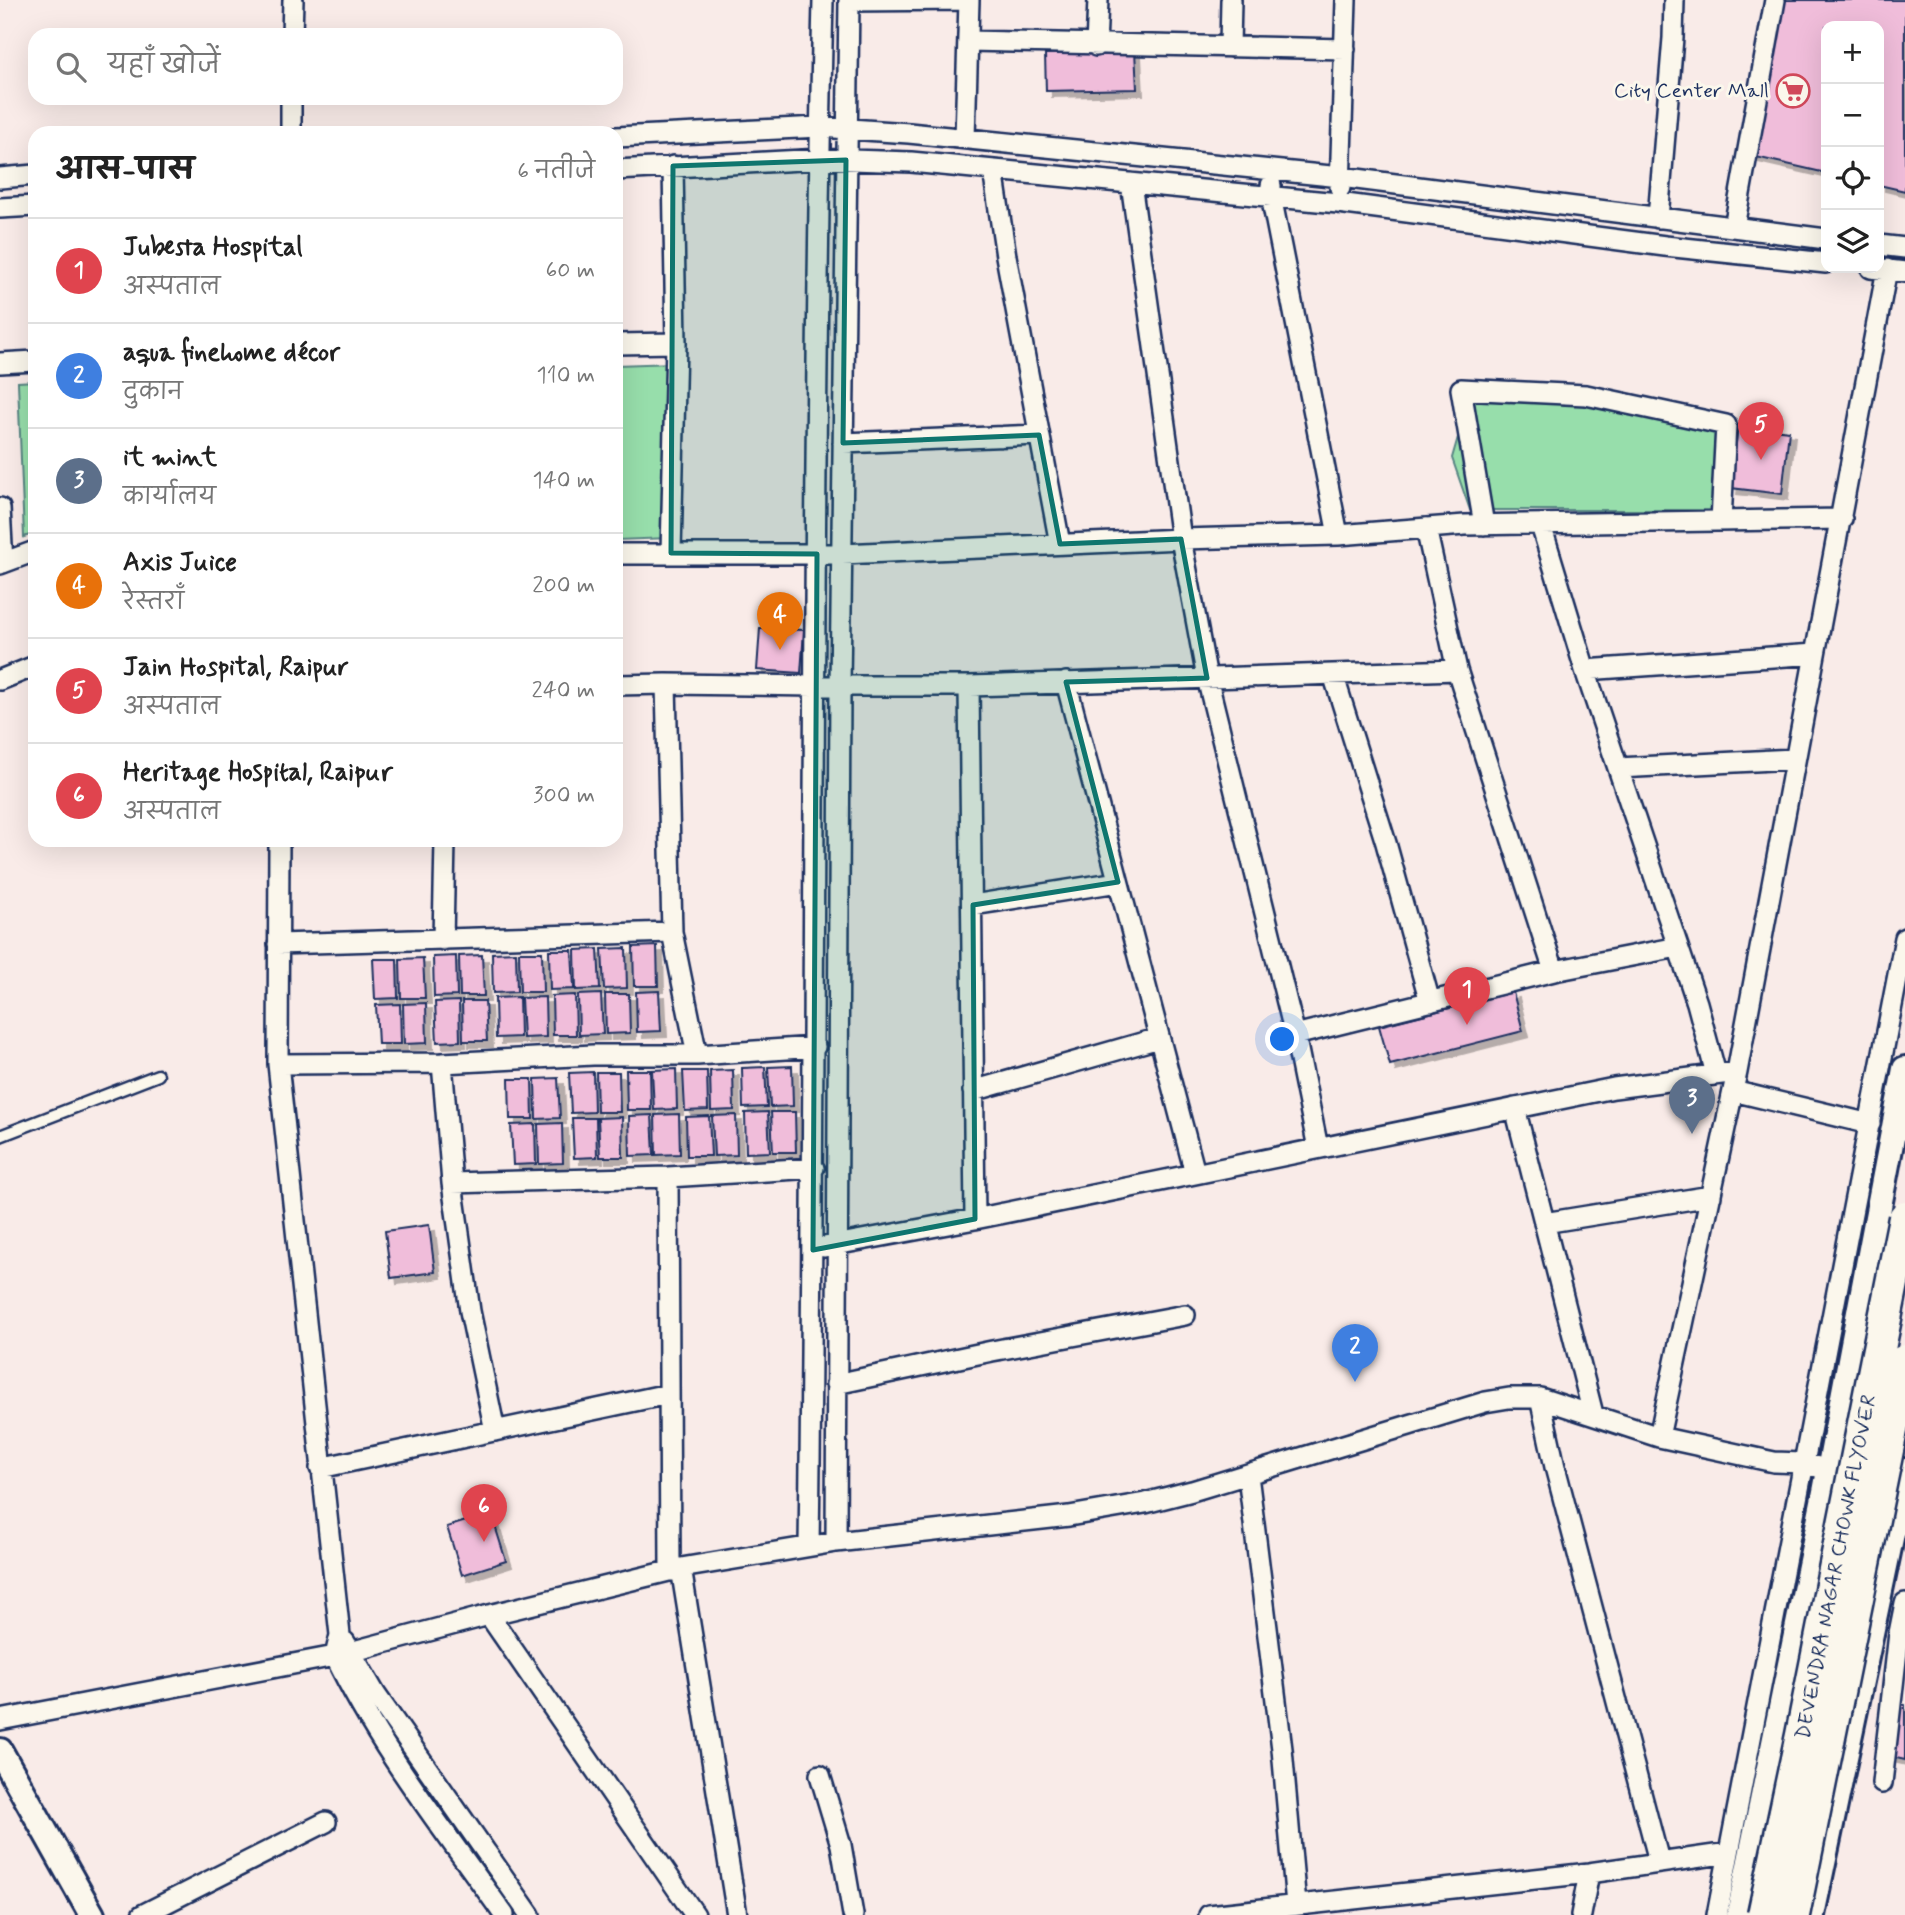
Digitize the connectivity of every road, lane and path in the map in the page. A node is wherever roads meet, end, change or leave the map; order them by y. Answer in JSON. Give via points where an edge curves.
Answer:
{"nodes":[{"id":1,"x":293,"y":0,"type":"edge"},
{"id":2,"x":823,"y":0,"type":"edge"},
{"id":3,"x":849,"y":0,"type":"edge"},
{"id":4,"x":969,"y":0,"type":"edge"},
{"id":5,"x":1098,"y":0,"type":"edge"},
{"id":6,"x":1231,"y":0,"type":"edge"},
{"id":7,"x":1346,"y":0,"type":"edge"},
{"id":8,"x":1674,"y":0,"type":"edge"},
{"id":9,"x":1774,"y":0,"type":"edge"},
{"id":10,"x":292,"y":28,"type":"edge"},
{"id":11,"x":968,"y":41,"type":"junction"},
{"id":12,"x":1096,"y":46,"type":"junction"},
{"id":13,"x":1230,"y":47,"type":"junction"},
{"id":14,"x":1345,"y":49,"type":"junction"},
{"id":15,"x":291,"y":105,"type":"edge"},
{"id":16,"x":291,"y":126,"type":"edge"},
{"id":17,"x":820,"y":127,"type":"junction"},
{"id":18,"x":846,"y":128,"type":"junction"},
{"id":19,"x":623,"y":137,"type":"edge"},
{"id":20,"x":965,"y":138,"type":"junction"},
{"id":21,"x":821,"y":159,"type":"junction"},
{"id":22,"x":846,"y":160,"type":"junction"},
{"id":23,"x":673,"y":166,"type":"junction"},
{"id":24,"x":623,"y":170,"type":"edge"},
{"id":25,"x":993,"y":170,"type":"junction"},
{"id":26,"x":1272,"y":171,"type":"junction"},
{"id":27,"x":28,"y":176,"type":"edge"},
{"id":28,"x":1341,"y":177,"type":"junction"},
{"id":29,"x":0,"y":178,"type":"edge"},
{"id":30,"x":1131,"y":183,"type":"junction"},
{"id":31,"x":1271,"y":196,"type":"junction"},
{"id":32,"x":1338,"y":203,"type":"junction"},
{"id":33,"x":28,"y":206,"type":"edge"},
{"id":34,"x":0,"y":208,"type":"edge"},
{"id":35,"x":1658,"y":218,"type":"junction"},
{"id":36,"x":1734,"y":227,"type":"junction"},
{"id":37,"x":1821,"y":238,"type":"edge"},
{"id":38,"x":1884,"y":246,"type":"edge"},
{"id":39,"x":1905,"y":248,"type":"edge"},
{"id":40,"x":1821,"y":262,"type":"edge"},
{"id":41,"x":1888,"y":270,"type":"edge"},
{"id":42,"x":676,"y":343,"type":"junction"},
{"id":43,"x":623,"y":344,"type":"edge"},
{"id":44,"x":28,"y":361,"type":"edge"},
{"id":45,"x":0,"y":363,"type":"edge"},
{"id":46,"x":1039,"y":435,"type":"junction"},
{"id":47,"x":843,"y":443,"type":"junction"},
{"id":48,"x":0,"y":508,"type":"edge"},
{"id":49,"x":1842,"y":519,"type":"junction"},
{"id":50,"x":1721,"y":521,"type":"junction"},
{"id":51,"x":1484,"y":525,"type":"junction"},
{"id":52,"x":1541,"y":525,"type":"junction"},
{"id":53,"x":1426,"y":528,"type":"junction"},
{"id":54,"x":1338,"y":535,"type":"junction"},
{"id":55,"x":1181,"y":539,"type":"junction"},
{"id":56,"x":1060,"y":544,"type":"junction"},
{"id":57,"x":671,"y":553,"type":"junction"},
{"id":58,"x":28,"y":554,"type":"edge"},
{"id":59,"x":623,"y":554,"type":"edge"},
{"id":60,"x":817,"y":554,"type":"junction"},
{"id":61,"x":842,"y":554,"type":"junction"},
{"id":62,"x":2,"y":564,"type":"edge"},
{"id":63,"x":1815,"y":654,"type":"junction"},
{"id":64,"x":28,"y":669,"type":"edge"},
{"id":65,"x":1457,"y":670,"type":"junction"},
{"id":66,"x":1585,"y":670,"type":"junction"},
{"id":67,"x":1333,"y":674,"type":"junction"},
{"id":68,"x":1207,"y":678,"type":"junction"},
{"id":69,"x":0,"y":680,"type":"edge"},
{"id":70,"x":1066,"y":682,"type":"junction"},
{"id":71,"x":666,"y":684,"type":"junction"},
{"id":72,"x":623,"y":685,"type":"edge"},
{"id":73,"x":840,"y":686,"type":"junction"},
{"id":74,"x":969,"y":686,"type":"junction"},
{"id":75,"x":814,"y":687,"type":"junction"},
{"id":76,"x":1794,"y":759,"type":"junction"},
{"id":77,"x":1618,"y":768,"type":"junction"},
{"id":78,"x":279,"y":847,"type":"edge"},
{"id":79,"x":446,"y":847,"type":"edge"},
{"id":80,"x":1118,"y":882,"type":"junction"},
{"id":81,"x":973,"y":905,"type":"junction"},
{"id":82,"x":672,"y":932,"type":"junction"},
{"id":83,"x":1905,"y":938,"type":"edge"},
{"id":84,"x":443,"y":940,"type":"junction"},
{"id":85,"x":278,"y":944,"type":"junction"},
{"id":86,"x":1678,"y":947,"type":"junction"},
{"id":87,"x":1554,"y":971,"type":"junction"},
{"id":88,"x":1430,"y":1002,"type":"junction"},
{"id":89,"x":1295,"y":1035,"type":"junction"},
{"id":90,"x":1160,"y":1038,"type":"junction"},
{"id":91,"x":815,"y":1047,"type":"junction"},
{"id":92,"x":696,"y":1055,"type":"junction"},
{"id":93,"x":442,"y":1063,"type":"junction"},
{"id":94,"x":278,"y":1064,"type":"junction"},
{"id":95,"x":1905,"y":1069,"type":"edge"},
{"id":96,"x":1716,"y":1074,"type":"junction"},
{"id":97,"x":158,"y":1075,"type":"dead end"},
{"id":98,"x":1735,"y":1082,"type":"junction"},
{"id":99,"x":973,"y":1091,"type":"junction"},
{"id":100,"x":1515,"y":1108,"type":"junction"},
{"id":101,"x":1870,"y":1124,"type":"junction"},
{"id":102,"x":0,"y":1136,"type":"edge"},
{"id":103,"x":1318,"y":1148,"type":"junction"},
{"id":104,"x":814,"y":1168,"type":"junction"},
{"id":105,"x":1195,"y":1173,"type":"junction"},
{"id":106,"x":668,"y":1177,"type":"junction"},
{"id":107,"x":452,"y":1183,"type":"junction"},
{"id":108,"x":1711,"y":1196,"type":"junction"},
{"id":109,"x":1905,"y":1218,"type":"edge"},
{"id":110,"x":975,"y":1219,"type":"junction"},
{"id":111,"x":1544,"y":1223,"type":"junction"},
{"id":112,"x":836,"y":1243,"type":"junction"},
{"id":113,"x":813,"y":1250,"type":"junction"},
{"id":114,"x":1185,"y":1315,"type":"dead end"},
{"id":115,"x":1905,"y":1361,"type":"edge"},
{"id":116,"x":836,"y":1384,"type":"junction"},
{"id":117,"x":668,"y":1394,"type":"junction"},
{"id":118,"x":1540,"y":1398,"type":"junction"},
{"id":119,"x":1593,"y":1414,"type":"junction"},
{"id":120,"x":495,"y":1431,"type":"junction"},
{"id":121,"x":1658,"y":1437,"type":"junction"},
{"id":122,"x":320,"y":1468,"type":"junction"},
{"id":123,"x":1905,"y":1471,"type":"edge"},
{"id":124,"x":1801,"y":1472,"type":"junction"},
{"id":125,"x":1248,"y":1475,"type":"junction"},
{"id":126,"x":1827,"y":1481,"type":"junction"},
{"id":127,"x":1901,"y":1509,"type":"edge"},
{"id":128,"x":836,"y":1542,"type":"junction"},
{"id":129,"x":809,"y":1546,"type":"junction"},
{"id":130,"x":676,"y":1570,"type":"junction"},
{"id":131,"x":1905,"y":1603,"type":"edge"},
{"id":132,"x":489,"y":1615,"type":"junction"},
{"id":133,"x":343,"y":1655,"type":"junction"},
{"id":134,"x":1900,"y":1683,"type":"edge"},
{"id":135,"x":0,"y":1720,"type":"edge"},
{"id":136,"x":0,"y":1751,"type":"edge"},
{"id":137,"x":820,"y":1776,"type":"dead end"},
{"id":138,"x":1882,"y":1783,"type":"dead end"},
{"id":139,"x":326,"y":1822,"type":"dead end"},
{"id":140,"x":1729,"y":1853,"type":"junction"},
{"id":141,"x":1659,"y":1861,"type":"junction"},
{"id":142,"x":1589,"y":1873,"type":"junction"},
{"id":143,"x":1296,"y":1905,"type":"junction"},
{"id":144,"x":92,"y":1915,"type":"edge"},
{"id":145,"x":142,"y":1915,"type":"edge"},
{"id":146,"x":504,"y":1915,"type":"edge"},
{"id":147,"x":530,"y":1915,"type":"edge"},
{"id":148,"x":695,"y":1915,"type":"edge"},
{"id":149,"x":737,"y":1915,"type":"edge"},
{"id":150,"x":853,"y":1915,"type":"edge"},
{"id":151,"x":1209,"y":1915,"type":"edge"},
{"id":152,"x":1581,"y":1915,"type":"edge"},
{"id":153,"x":1717,"y":1915,"type":"edge"},
{"id":154,"x":1740,"y":1915,"type":"edge"},
{"id":155,"x":1764,"y":1915,"type":"edge"},
{"id":156,"x":1793,"y":1915,"type":"edge"},
{"id":157,"x":1811,"y":1915,"type":"edge"}],
"edges":[{"from":1,"to":10,"type":"street"},
{"from":2,"to":17,"type":"street"},
{"from":3,"to":4,"type":"street"},
{"from":3,"to":18,"type":"street"},
{"from":4,"to":11,"type":"street"},
{"from":5,"to":12,"type":"street"},
{"from":6,"to":13,"type":"street"},
{"from":7,"to":14,"type":"street"},
{"from":8,"to":35,"type":"street"},
{"from":9,"to":36,"type":"street"},
{"from":11,"to":12,"type":"street"},
{"from":11,"to":20,"type":"street"},
{"from":12,"to":13,"type":"street"},
{"from":13,"to":14,"type":"street"},
{"from":14,"to":28,"type":"street"},
{"from":15,"to":16,"type":"street"},
{"from":17,"to":18,"type":"street"},
{"from":17,"to":19,"type":"street"},
{"from":17,"to":21,"type":"street"},
{"from":18,"to":20,"type":"street"},
{"from":18,"to":22,"type":"street"},
{"from":20,"to":26,"type":"street"},
{"from":21,"to":22,"type":"street"},
{"from":21,"to":23,"type":"street"},
{"from":21,"to":60,"type":"street"},
{"from":22,"to":25,"type":"street"},
{"from":22,"to":47,"type":"street"},
{"from":23,"to":24,"type":"street"},
{"from":23,"to":42,"type":"street"},
{"from":25,"to":30,"type":"street"},
{"from":25,"to":46,"type":"street"},
{"from":26,"to":28,"type":"street"},
{"from":26,"to":31,"type":"street"},
{"from":27,"to":29,"type":"street"},
{"from":28,"to":32,"type":"street"},
{"from":28,"to":35,"type":"street"},
{"from":30,"to":31,"type":"street"},
{"from":30,"to":55,"type":"street"},
{"from":31,"to":32,"type":"street"},
{"from":31,"to":54,"type":"street"},
{"from":32,"to":40,"type":"street"},
{"from":33,"to":34,"type":"street"},
{"from":35,"to":36,"type":"street"},
{"from":36,"to":37,"type":"street"},
{"from":38,"to":39,"type":"street"},
{"from":41,"to":49,"type":"street"},
{"from":42,"to":43,"type":"street"},
{"from":42,"to":57,"type":"street"},
{"from":44,"to":45,"type":"street"},
{"from":46,"to":47,"type":"street"},
{"from":46,"to":56,"type":"street"},
{"from":47,"to":61,"type":"street"},
{"from":48,"to":62,"type":"street"},
{"from":49,"to":50,"type":"street"},
{"from":49,"to":63,"type":"street"},
{"from":50,"to":51,"type":"street","via":[[1726,425],[1586,395],[1461,389]]},
{"from":50,"to":52,"type":"street"},
{"from":51,"to":52,"type":"street"},
{"from":51,"to":53,"type":"street"},
{"from":52,"to":66,"type":"street"},
{"from":53,"to":54,"type":"street"},
{"from":53,"to":65,"type":"street"},
{"from":54,"to":55,"type":"street"},
{"from":55,"to":56,"type":"street"},
{"from":55,"to":68,"type":"street"},
{"from":56,"to":61,"type":"street"},
{"from":57,"to":59,"type":"street"},
{"from":57,"to":60,"type":"street"},
{"from":58,"to":62,"type":"street"},
{"from":60,"to":61,"type":"street"},
{"from":60,"to":75,"type":"street"},
{"from":61,"to":73,"type":"street"},
{"from":63,"to":66,"type":"street"},
{"from":63,"to":76,"type":"street"},
{"from":64,"to":69,"type":"street"},
{"from":65,"to":67,"type":"street"},
{"from":65,"to":87,"type":"street"},
{"from":66,"to":77,"type":"street"},
{"from":67,"to":68,"type":"street"},
{"from":67,"to":88,"type":"street"},
{"from":68,"to":70,"type":"street"},
{"from":68,"to":89,"type":"street"},
{"from":70,"to":74,"type":"street"},
{"from":70,"to":80,"type":"street"},
{"from":71,"to":72,"type":"street"},
{"from":71,"to":75,"type":"street"},
{"from":71,"to":82,"type":"street"},
{"from":73,"to":74,"type":"street"},
{"from":73,"to":75,"type":"street"},
{"from":73,"to":112,"type":"street"},
{"from":74,"to":81,"type":"street"},
{"from":75,"to":91,"type":"street"},
{"from":76,"to":77,"type":"street"},
{"from":76,"to":98,"type":"street"},
{"from":77,"to":86,"type":"street"},
{"from":78,"to":85,"type":"street"},
{"from":79,"to":84,"type":"street"},
{"from":80,"to":81,"type":"street"},
{"from":80,"to":90,"type":"street"},
{"from":81,"to":99,"type":"street"},
{"from":82,"to":84,"type":"street"},
{"from":82,"to":92,"type":"street"},
{"from":83,"to":101,"type":"street"},
{"from":84,"to":85,"type":"street"},
{"from":85,"to":94,"type":"street"},
{"from":86,"to":87,"type":"street"},
{"from":86,"to":96,"type":"street"},
{"from":87,"to":88,"type":"street"},
{"from":88,"to":89,"type":"street"},
{"from":89,"to":103,"type":"street"},
{"from":90,"to":99,"type":"street"},
{"from":90,"to":105,"type":"street"},
{"from":91,"to":92,"type":"street"},
{"from":91,"to":104,"type":"street"},
{"from":92,"to":93,"type":"street"},
{"from":93,"to":94,"type":"street"},
{"from":93,"to":107,"type":"street"},
{"from":94,"to":122,"type":"street"},
{"from":95,"to":126,"type":"street"},
{"from":96,"to":98,"type":"street"},
{"from":96,"to":100,"type":"street"},
{"from":97,"to":102,"type":"lane"},
{"from":98,"to":101,"type":"street"},
{"from":98,"to":108,"type":"street"},
{"from":99,"to":110,"type":"street"},
{"from":100,"to":103,"type":"street"},
{"from":100,"to":111,"type":"street"},
{"from":101,"to":124,"type":"street"},
{"from":103,"to":105,"type":"street"},
{"from":104,"to":106,"type":"street"},
{"from":104,"to":113,"type":"street"},
{"from":105,"to":110,"type":"street"},
{"from":106,"to":107,"type":"street"},
{"from":106,"to":117,"type":"street"},
{"from":107,"to":120,"type":"street","via":[[470,1311]]},
{"from":108,"to":111,"type":"street"},
{"from":108,"to":121,"type":"street"},
{"from":109,"to":155,"type":"highway","name":"DEVENDRA NAGAR CHOWK FLYOVER","bridge":true},
{"from":110,"to":112,"type":"street"},
{"from":111,"to":119,"type":"street"},
{"from":112,"to":113,"type":"street"},
{"from":112,"to":116,"type":"street"},
{"from":113,"to":129,"type":"street"},
{"from":114,"to":116,"type":"street"},
{"from":115,"to":156,"type":"highway","name":"DEVENDRA NAGAR CHOWK FLYOVER","bridge":true},
{"from":116,"to":128,"type":"street"},
{"from":117,"to":120,"type":"street"},
{"from":117,"to":130,"type":"street"},
{"from":118,"to":119,"type":"street"},
{"from":118,"to":125,"type":"street","via":[[1485,1402]]},
{"from":118,"to":141,"type":"street"},
{"from":119,"to":121,"type":"street"},
{"from":120,"to":122,"type":"street"},
{"from":121,"to":124,"type":"street"},
{"from":122,"to":133,"type":"street"},
{"from":123,"to":127,"type":"street"},
{"from":124,"to":126,"type":"street"},
{"from":124,"to":140,"type":"street"},
{"from":125,"to":128,"type":"street","via":[[1145,1503],[1069,1516]]},
{"from":125,"to":143,"type":"street"},
{"from":126,"to":127,"type":"street"},
{"from":126,"to":154,"type":"street"},
{"from":127,"to":157,"type":"street"},
{"from":128,"to":129,"type":"street"},
{"from":129,"to":130,"type":"street"},
{"from":130,"to":132,"type":"street"},
{"from":130,"to":149,"type":"street"},
{"from":131,"to":134,"type":"street","via":[[1899,1633]]},
{"from":132,"to":133,"type":"street"},
{"from":132,"to":148,"type":"street"},
{"from":133,"to":135,"type":"street"},
{"from":133,"to":146,"type":"street","via":[[362,1707]]},
{"from":133,"to":147,"type":"street"},
{"from":134,"to":138,"type":"street"},
{"from":136,"to":144,"type":"street"},
{"from":137,"to":150,"type":"street","via":[[841,1845]]},
{"from":139,"to":145,"type":"street"},
{"from":140,"to":141,"type":"street"},
{"from":140,"to":153,"type":"street"},
{"from":141,"to":142,"type":"street"},
{"from":142,"to":143,"type":"street"},
{"from":142,"to":152,"type":"street"},
{"from":143,"to":151,"type":"street"}]}
